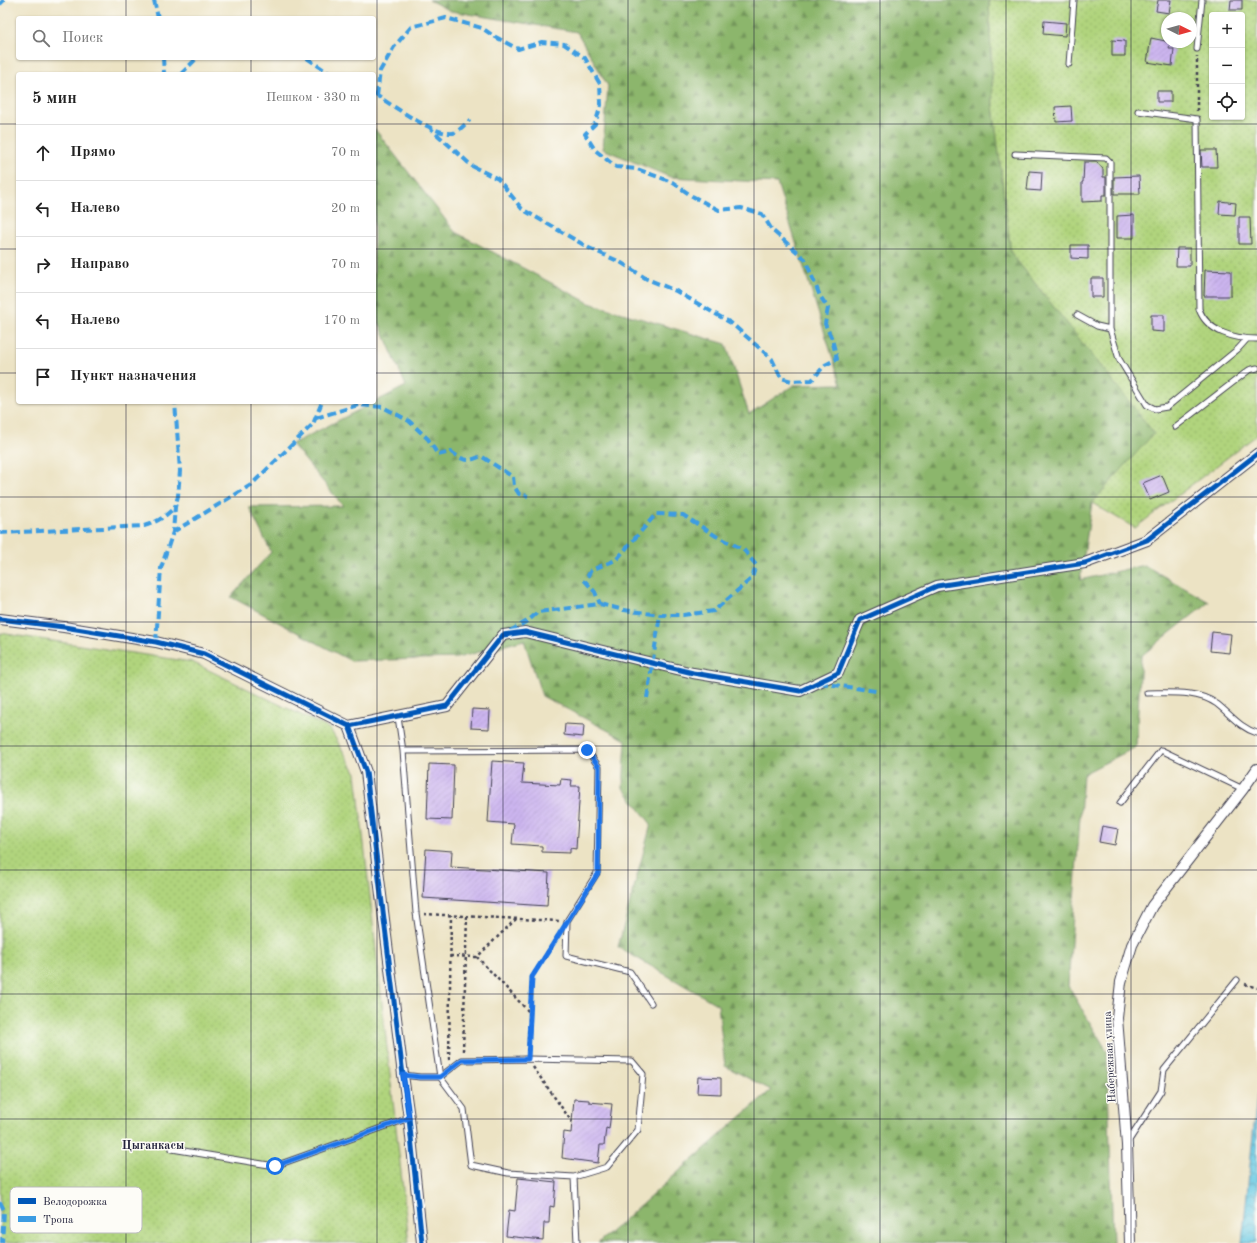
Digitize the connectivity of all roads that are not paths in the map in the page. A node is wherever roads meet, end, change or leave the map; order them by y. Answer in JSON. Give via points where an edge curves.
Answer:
{"nodes":[{"id":1,"x":1074,"y":0,"type":"edge"},
{"id":2,"x":1202,"y":0,"type":"edge"},
{"id":3,"x":1197,"y":49,"type":"road end"},
{"id":4,"x":1069,"y":64,"type":"dead end"},
{"id":5,"x":1138,"y":111,"type":"dead end"},
{"id":6,"x":1015,"y":154,"type":"dead end"},
{"id":7,"x":1077,"y":315,"type":"dead end"},
{"id":8,"x":1110,"y":329,"type":"junction"},
{"id":9,"x":1247,"y":339,"type":"junction"},
{"id":10,"x":1257,"y":339,"type":"edge"},
{"id":11,"x":1257,"y":368,"type":"edge"},
{"id":12,"x":1175,"y":426,"type":"dead end"},
{"id":13,"x":1257,"y":454,"type":"edge"},
{"id":14,"x":0,"y":619,"type":"edge"},
{"id":15,"x":1147,"y":693,"type":"dead end"},
{"id":16,"x":398,"y":716,"type":"junction"},
{"id":17,"x":349,"y":726,"type":"junction"},
{"id":18,"x":1257,"y":733,"type":"edge"},
{"id":19,"x":403,"y":751,"type":"junction"},
{"id":20,"x":1257,"y":769,"type":"edge"},
{"id":21,"x":1243,"y":789,"type":"junction"},
{"id":22,"x":1120,"y":803,"type":"dead end"},
{"id":23,"x":1237,"y":980,"type":"road end"},
{"id":24,"x":652,"y":1003,"type":"dead end"},
{"id":25,"x":403,"y":1075,"type":"junction"},
{"id":26,"x":440,"y":1077,"type":"junction"},
{"id":27,"x":409,"y":1118,"type":"junction"},
{"id":28,"x":1127,"y":1145,"type":"junction"},
{"id":29,"x":172,"y":1149,"type":"dead end"},
{"id":30,"x":574,"y":1177,"type":"junction"},
{"id":31,"x":422,"y":1243,"type":"edge"},
{"id":32,"x":577,"y":1243,"type":"edge"},
{"id":33,"x":1130,"y":1243,"type":"edge"}],
"edges":[{"from":1,"to":4,"type":"lane"},
{"from":2,"to":3,"type":"lane"},
{"from":5,"to":9,"type":"lane","via":[[1197,119],[1199,309],[1201,316],[1214,328]]},
{"from":6,"to":8,"type":"lane","via":[[1106,158],[1110,162]]},
{"from":7,"to":8,"type":"lane","via":[[1097,326]]},
{"from":8,"to":9,"type":"lane","via":[[1119,359],[1147,405],[1155,409],[1168,407]]},
{"from":9,"to":10,"type":"lane"},
{"from":11,"to":12,"type":"lane","via":[[1249,370]]},
{"from":13,"to":16,"type":"street","via":[[1147,540],[1085,563],[937,586],[860,620],[838,673],[800,691],[693,673],[525,632],[503,635],[447,706]]},
{"from":14,"to":17,"type":"street","via":[[156,642],[204,654]]},
{"from":15,"to":18,"type":"lane","via":[[1185,693],[1205,698],[1241,725]]},
{"from":16,"to":17,"type":"street"},
{"from":16,"to":19,"type":"lane"},
{"from":17,"to":25,"type":"street","via":[[366,772]]},
{"from":19,"to":24,"type":"lane","via":[[587,750],[599,767],[598,873],[567,921],[566,956],[630,972]]},
{"from":19,"to":26,"type":"lane","via":[[416,913]]},
{"from":20,"to":21,"type":"street","name":"Набережная улица"},
{"from":21,"to":22,"type":"lane","via":[[1161,750]]},
{"from":21,"to":28,"type":"street","name":"Набережная улица","via":[[1152,906],[1132,945],[1121,982],[1117,1018]]},
{"from":23,"to":28,"type":"lane","via":[[1164,1070],[1161,1091]]},
{"from":25,"to":26,"type":"lane"},
{"from":25,"to":27,"type":"street"},
{"from":26,"to":30,"type":"lane","via":[[464,1109],[471,1165],[508,1173]]},
{"from":26,"to":30,"type":"lane","via":[[462,1060],[632,1061],[643,1074],[638,1130],[607,1167]]},
{"from":27,"to":29,"type":"lane","via":[[275,1166]]},
{"from":27,"to":31,"type":"street"},
{"from":28,"to":33,"type":"street","name":"Набережная улица"},
{"from":30,"to":32,"type":"lane"}]}
